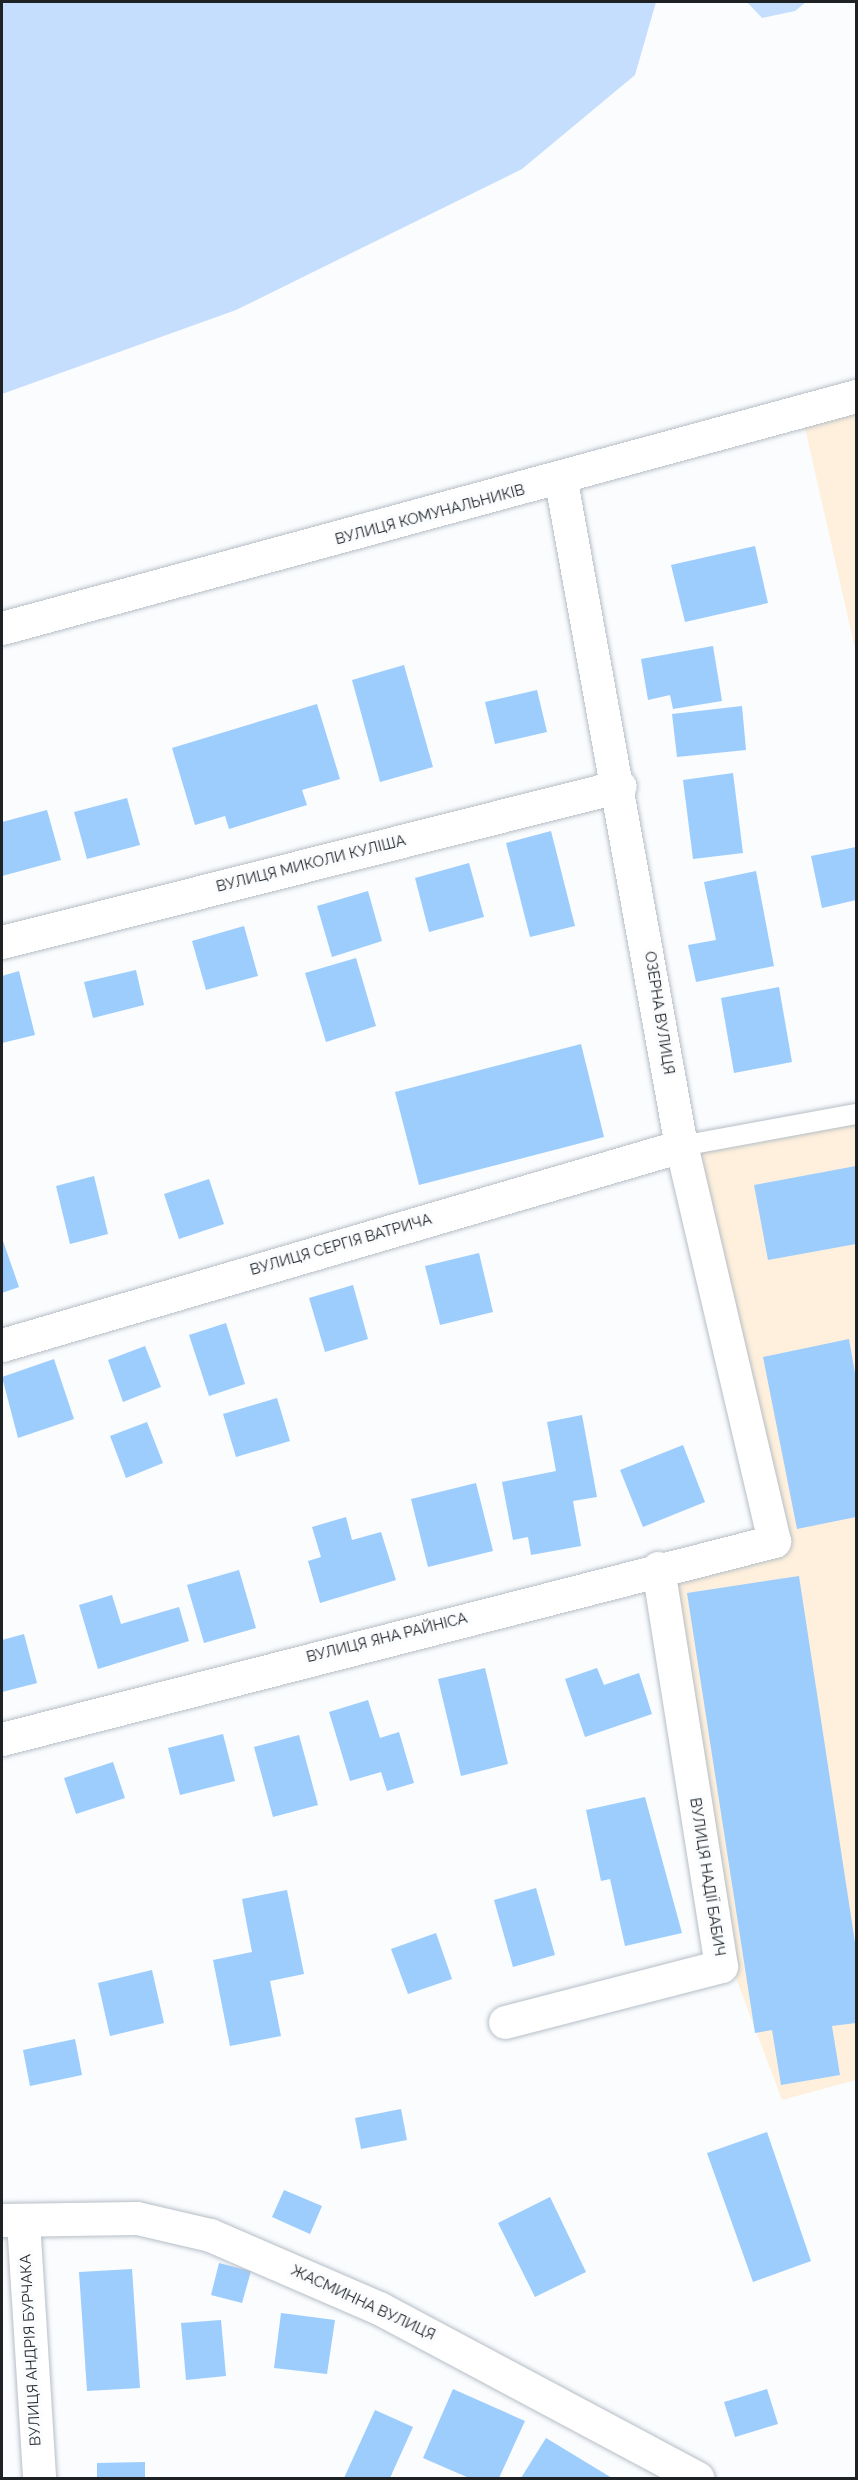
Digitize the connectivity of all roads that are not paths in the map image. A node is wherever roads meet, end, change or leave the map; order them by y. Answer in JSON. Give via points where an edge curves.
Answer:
{"nodes":[{"id":1,"x":856,"y":396,"type":"edge"},
{"id":2,"x":561,"y":481,"type":"junction"},
{"id":3,"x":2,"y":628,"type":"edge"},
{"id":4,"x":620,"y":786,"type":"junction"},
{"id":5,"x":2,"y":942,"type":"edge"},
{"id":6,"x":856,"y":1114,"type":"edge"},
{"id":7,"x":681,"y":1146,"type":"junction"},
{"id":8,"x":2,"y":1345,"type":"edge"},
{"id":9,"x":774,"y":1541,"type":"joint"},
{"id":10,"x":658,"y":1568,"type":"junction"},
{"id":11,"x":2,"y":1739,"type":"edge"},
{"id":12,"x":505,"y":2022,"type":"dead end"},
{"id":13,"x":12,"y":2220,"type":"edge"},
{"id":14,"x":39,"y":2478,"type":"edge"},
{"id":15,"x":698,"y":2478,"type":"edge"}],
"edges":[{"from":1,"to":2,"type":"street","name":"ВУЛИЦЯ КОМУНАЛЬНИКІВ"},
{"from":2,"to":3,"type":"street","name":"ВУЛИЦЯ КОМУНАЛЬНИКІВ"},
{"from":2,"to":4,"type":"street","name":"ОЗЕРНА ВУЛИЦЯ"},
{"from":4,"to":5,"type":"street","name":"ВУЛИЦЯ МИКОЛИ КУЛІША"},
{"from":4,"to":7,"type":"street","name":"ОЗЕРНА ВУЛИЦЯ"},
{"from":6,"to":7,"type":"lane"},
{"from":7,"to":8,"type":"street","name":"ВУЛИЦЯ СЕРГІЯ ВАТРИЧА"},
{"from":7,"to":9,"type":"street","name":"ОЗЕРНА ВУЛИЦЯ"},
{"from":9,"to":10,"type":"street","name":"ВУЛИЦЯ ЯНА РАЙНІСА"},
{"from":10,"to":11,"type":"street","name":"ВУЛИЦЯ ЯНА РАЙНІСА"},
{"from":10,"to":12,"type":"street","name":"ВУЛИЦЯ НАДІЇ БАБИЧ","via":[[721,1966]]},
{"from":13,"to":14,"type":"street","name":"ВУЛИЦЯ АНДРІЯ БУРЧАКА"},
{"from":13,"to":15,"type":"street","name":"ЖАСМИННА ВУЛИЦЯ","via":[[137,2218],[210,2235],[380,2308]]}]}
